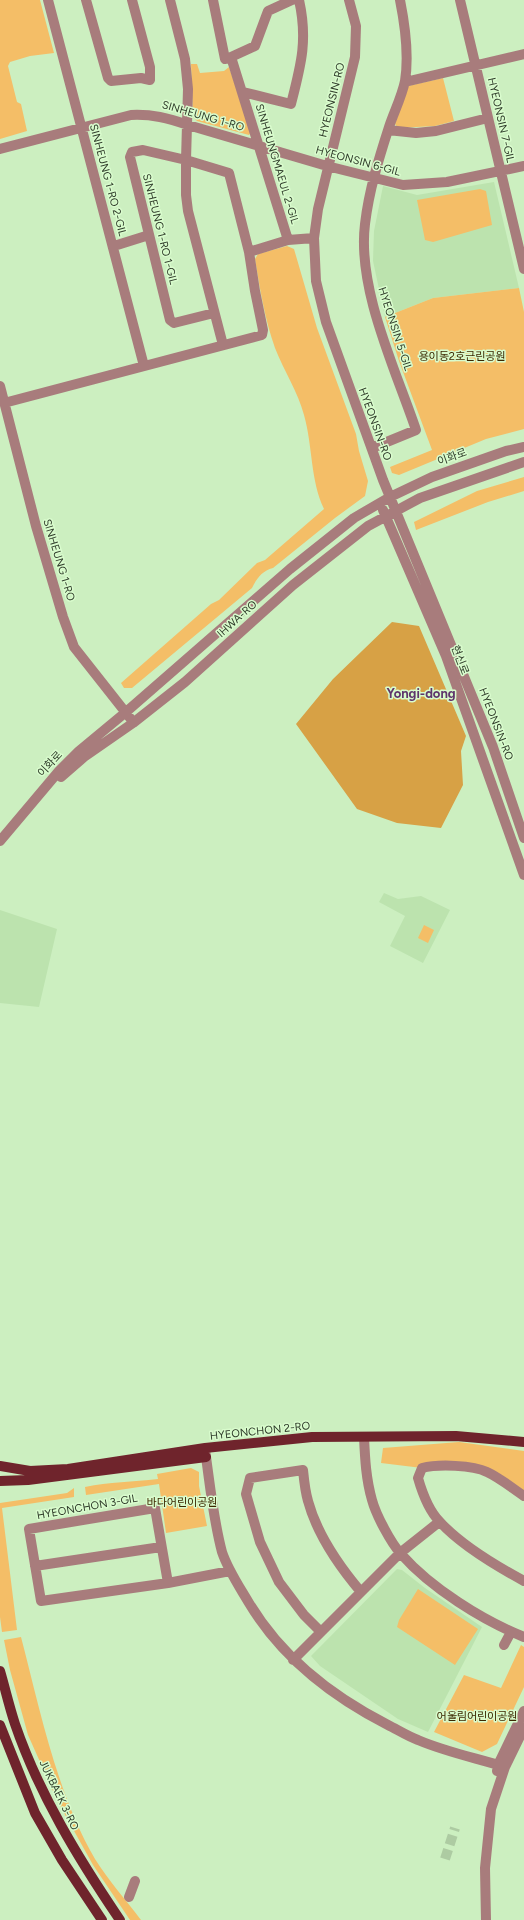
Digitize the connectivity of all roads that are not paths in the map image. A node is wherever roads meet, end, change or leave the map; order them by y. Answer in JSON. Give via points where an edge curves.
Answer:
{"nodes":[{"id":1,"x":48,"y":0,"type":"edge"},
{"id":2,"x":86,"y":0,"type":"edge"},
{"id":3,"x":132,"y":0,"type":"edge"},
{"id":4,"x":170,"y":0,"type":"edge"},
{"id":5,"x":213,"y":0,"type":"edge"},
{"id":6,"x":292,"y":0,"type":"edge"},
{"id":7,"x":299,"y":0,"type":"edge"},
{"id":8,"x":349,"y":0,"type":"edge"},
{"id":9,"x":400,"y":0,"type":"edge"},
{"id":10,"x":460,"y":0,"type":"edge"},
{"id":11,"x":524,"y":54,"type":"edge"},
{"id":12,"x":231,"y":57,"type":"junction"},
{"id":13,"x":476,"y":65,"type":"junction"},
{"id":14,"x":405,"y":82,"type":"junction"},
{"id":15,"x":243,"y":92,"type":"junction"},
{"id":16,"x":488,"y":118,"type":"junction"},
{"id":17,"x":188,"y":125,"type":"junction"},
{"id":18,"x":82,"y":128,"type":"junction"},
{"id":19,"x":388,"y":130,"type":"junction"},
{"id":20,"x":259,"y":145,"type":"junction"},
{"id":21,"x":0,"y":149,"type":"edge"},
{"id":22,"x":186,"y":160,"type":"junction"},
{"id":23,"x":327,"y":166,"type":"junction"},
{"id":24,"x":524,"y":166,"type":"edge"},
{"id":25,"x":501,"y":172,"type":"junction"},
{"id":26,"x":373,"y":178,"type":"junction"},
{"id":27,"x":149,"y":235,"type":"junction"},
{"id":28,"x":314,"y":238,"type":"junction"},
{"id":29,"x":288,"y":240,"type":"junction"},
{"id":30,"x":114,"y":246,"type":"junction"},
{"id":31,"x":249,"y":252,"type":"junction"},
{"id":32,"x":524,"y":269,"type":"edge"},
{"id":33,"x":214,"y":313,"type":"junction"},
{"id":34,"x":223,"y":345,"type":"junction"},
{"id":35,"x":144,"y":366,"type":"junction"},
{"id":36,"x":0,"y":386,"type":"edge"},
{"id":37,"x":4,"y":403,"type":"junction"},
{"id":38,"x":524,"y":447,"type":"edge"},
{"id":39,"x":372,"y":448,"type":"junction"},
{"id":40,"x":524,"y":462,"type":"edge"},
{"id":41,"x":390,"y":497,"type":"junction"},
{"id":42,"x":380,"y":503,"type":"junction"},
{"id":43,"x":396,"y":511,"type":"junction"},
{"id":44,"x":386,"y":516,"type":"junction"},
{"id":45,"x":126,"y":712,"type":"junction"},
{"id":46,"x":133,"y":723,"type":"junction"},
{"id":47,"x":524,"y":838,"type":"edge"},
{"id":48,"x":0,"y":841,"type":"edge"},
{"id":49,"x":0,"y":847,"type":"edge"},
{"id":50,"x":524,"y":875,"type":"edge"},
{"id":51,"x":364,"y":1437,"type":"junction"},
{"id":52,"x":524,"y":1442,"type":"edge"},
{"id":53,"x":206,"y":1453,"type":"junction"},
{"id":54,"x":0,"y":1466,"type":"edge"},
{"id":55,"x":2,"y":1482,"type":"edge"},
{"id":56,"x":524,"y":1496,"type":"edge"},
{"id":57,"x":439,"y":1522,"type":"junction"},
{"id":58,"x":161,"y":1546,"type":"junction"},
{"id":59,"x":400,"y":1553,"type":"junction"},
{"id":60,"x":35,"y":1566,"type":"junction"},
{"id":61,"x":230,"y":1571,"type":"junction"},
{"id":62,"x":524,"y":1581,"type":"edge"},
{"id":63,"x":168,"y":1583,"type":"junction"},
{"id":64,"x":361,"y":1592,"type":"junction"},
{"id":65,"x":320,"y":1631,"type":"junction"},
{"id":66,"x":511,"y":1632,"type":"junction"},
{"id":67,"x":524,"y":1637,"type":"edge"},
{"id":68,"x":504,"y":1645,"type":"dead end"},
{"id":69,"x":293,"y":1660,"type":"junction"},
{"id":70,"x":0,"y":1670,"type":"edge"},
{"id":71,"x":524,"y":1711,"type":"edge"},
{"id":72,"x":0,"y":1725,"type":"edge"},
{"id":73,"x":524,"y":1728,"type":"edge"},
{"id":74,"x":501,"y":1766,"type":"junction"},
{"id":75,"x":132,"y":1883,"type":"dead end"},
{"id":76,"x":129,"y":1897,"type":"dead end"},
{"id":77,"x":102,"y":1920,"type":"edge"},
{"id":78,"x":120,"y":1920,"type":"edge"},
{"id":79,"x":486,"y":1920,"type":"edge"}],
"edges":[{"from":1,"to":18,"type":"street","name":"SINHEUNG 1-RO 2-GIL"},
{"from":2,"to":3,"type":"street","via":[[108,78],[111,81],[141,78],[150,80],[150,67]]},
{"from":4,"to":17,"type":"street","via":[[185,59]]},
{"from":5,"to":12,"type":"street","name":"SINHEUNGMAEUL 2-GIL","via":[[225,59]]},
{"from":6,"to":12,"type":"street","via":[[268,11],[255,46]]},
{"from":7,"to":15,"type":"street","name":"SINHEUNGMAEUL 2-GIL","via":[[304,37],[303,54],[291,104]]},
{"from":8,"to":23,"type":"street","name":"HYEONSIN-RO","via":[[356,26],[355,57]]},
{"from":9,"to":14,"type":"street","name":"HYEONSIN 5-GIL","via":[[404,30]]},
{"from":10,"to":13,"type":"street","name":"HYEONSIN 7-GIL"},
{"from":11,"to":13,"type":"street"},
{"from":12,"to":15,"type":"street","name":"SINHEUNGMAEUL 2-GIL"},
{"from":13,"to":14,"type":"street"},
{"from":13,"to":16,"type":"street","name":"HYEONSIN 7-GIL"},
{"from":14,"to":19,"type":"street","name":"HYEONSIN 5-GIL"},
{"from":15,"to":20,"type":"street","name":"SINHEUNGMAEUL 2-GIL"},
{"from":16,"to":19,"type":"street","via":[[416,134]]},
{"from":16,"to":25,"type":"street","name":"HYEONSIN 7-GIL"},
{"from":17,"to":18,"type":"street","name":"SINHEUNG 1-RO","via":[[149,114],[131,115]]},
{"from":17,"to":20,"type":"street","name":"SINHEUNG 1-RO"},
{"from":17,"to":22,"type":"street"},
{"from":18,"to":21,"type":"street","name":"SINHEUNG 1-RO"},
{"from":18,"to":30,"type":"street","name":"SINHEUNG 1-RO 2-GIL"},
{"from":19,"to":26,"type":"street","name":"HYEONSIN 5-GIL"},
{"from":20,"to":23,"type":"street","name":"HYEONSIN 6-GIL"},
{"from":20,"to":29,"type":"street","name":"SINHEUNGMAEUL 2-GIL"},
{"from":22,"to":27,"type":"street","name":"SINHEUNG 1-RO 1-GIL","via":[[143,150],[132,152],[130,157]]},
{"from":22,"to":31,"type":"street","name":"SINHEUNG 1-RO 1-GIL","via":[[228,174]]},
{"from":22,"to":33,"type":"street","via":[[188,211]]},
{"from":23,"to":26,"type":"street","name":"HYEONSIN 6-GIL"},
{"from":23,"to":28,"type":"street","name":"HYEONSIN-RO"},
{"from":24,"to":25,"type":"street","name":"HYEONSIN 6-GIL"},
{"from":25,"to":26,"type":"street","name":"HYEONSIN 6-GIL","via":[[428,185],[403,185]]},
{"from":25,"to":32,"type":"street","name":"HYEONSIN 7-GIL"},
{"from":26,"to":39,"type":"street","name":"HYEONSIN 5-GIL","via":[[365,224],[365,259],[369,289],[416,430]]},
{"from":27,"to":30,"type":"street"},
{"from":27,"to":33,"type":"street","name":"SINHEUNG 1-RO 1-GIL","via":[[170,320],[174,324]]},
{"from":28,"to":29,"type":"street","name":"SINHEUNGMAEUL 2-GIL"},
{"from":28,"to":39,"type":"street","name":"HYEONSIN-RO","via":[[316,281],[326,322]]},
{"from":29,"to":31,"type":"street"},
{"from":30,"to":35,"type":"street","name":"SINHEUNG 1-RO 2-GIL"},
{"from":31,"to":34,"type":"street","name":"SINHEUNG 1-RO 1-GIL","via":[[262,335]]},
{"from":33,"to":34,"type":"street"},
{"from":34,"to":35,"type":"street","name":"SINHEUNG 1-RO 1-GIL"},
{"from":35,"to":37,"type":"street","name":"SINHEUNG 1-RO 1-GIL"},
{"from":36,"to":37,"type":"street","name":"SINHEUNG 1-RO"},
{"from":37,"to":45,"type":"street","name":"SINHEUNG 1-RO","via":[[36,526],[74,647]]},
{"from":38,"to":41,"type":"street","name":"이화로","via":[[432,477]]},
{"from":39,"to":41,"type":"street","name":"HYEONSIN-RO"},
{"from":40,"to":43,"type":"street","name":"IHWA-RO","via":[[420,498]]},
{"from":41,"to":42,"type":"street","name":"이화로"},
{"from":41,"to":43,"type":"street","name":"HYEONSIN-RO"},
{"from":42,"to":44,"type":"street","name":"현신로"},
{"from":42,"to":45,"type":"street","name":"이화로","via":[[354,518],[290,569]]},
{"from":43,"to":44,"type":"street","name":"IHWA-RO"},
{"from":43,"to":47,"type":"street","name":"HYEONSIN-RO","via":[[493,747]]},
{"from":44,"to":46,"type":"street","name":"IHWA-RO","via":[[368,526],[293,585],[185,682]]},
{"from":44,"to":50,"type":"street","name":"현신로","via":[[446,656]]},
{"from":45,"to":46,"type":"street","name":"SINHEUNG 1-RO"},
{"from":45,"to":48,"type":"street","name":"이화로","via":[[59,771]]},
{"from":46,"to":49,"type":"street","name":"IHWA-RO","via":[[84,757],[60,778]]},
{"from":51,"to":52,"type":"main road","name":"HYEONCHON 2-RO","via":[[456,1436]]},
{"from":51,"to":53,"type":"main road","name":"HYEONCHON 2-RO","via":[[312,1437]]},
{"from":51,"to":59,"type":"street","via":[[365,1471],[372,1502]]},
{"from":53,"to":54,"type":"main road","name":"HYEONCHON 2-RO","via":[[68,1469],[30,1471]]},
{"from":53,"to":55,"type":"main road","name":"HYEONCHON 2-RO","via":[[49,1478]]},
{"from":53,"to":61,"type":"street","via":[[215,1521],[222,1552]]},
{"from":56,"to":57,"type":"street","via":[[487,1472],[473,1468],[422,1468],[418,1478],[421,1488]]},
{"from":57,"to":59,"type":"street"},
{"from":57,"to":62,"type":"street","via":[[502,1569]]},
{"from":58,"to":60,"type":"street"},
{"from":58,"to":60,"type":"street","name":"HYEONCHON 3-GIL","via":[[155,1508],[29,1529]]},
{"from":58,"to":63,"type":"street","name":"HYEONCHON 3-GIL"},
{"from":59,"to":64,"type":"street"},
{"from":59,"to":66,"type":"street","via":[[461,1603]]},
{"from":60,"to":63,"type":"street","name":"HYEONCHON 3-GIL","via":[[41,1601]]},
{"from":61,"to":63,"type":"street","name":"HYEONCHON 3-GIL"},
{"from":61,"to":69,"type":"street","via":[[254,1612]]},
{"from":64,"to":65,"type":"street"},
{"from":64,"to":65,"type":"street","via":[[343,1571],[323,1536],[308,1501],[303,1470],[250,1478],[246,1494],[260,1542],[279,1582],[304,1615]]},
{"from":65,"to":69,"type":"street"},
{"from":66,"to":67,"type":"street"},
{"from":66,"to":68,"type":"street"},
{"from":69,"to":74,"type":"street","via":[[318,1683],[361,1712],[418,1740]]},
{"from":70,"to":78,"type":"main road","name":"JUKBAEK 3-RO","via":[[14,1723],[48,1802],[69,1842]]},
{"from":71,"to":74,"type":"street"},
{"from":72,"to":77,"type":"main road","via":[[35,1813],[62,1860]]},
{"from":73,"to":74,"type":"street"},
{"from":74,"to":79,"type":"street","via":[[491,1809],[485,1868]]},
{"from":75,"to":76,"type":"street"}]}
